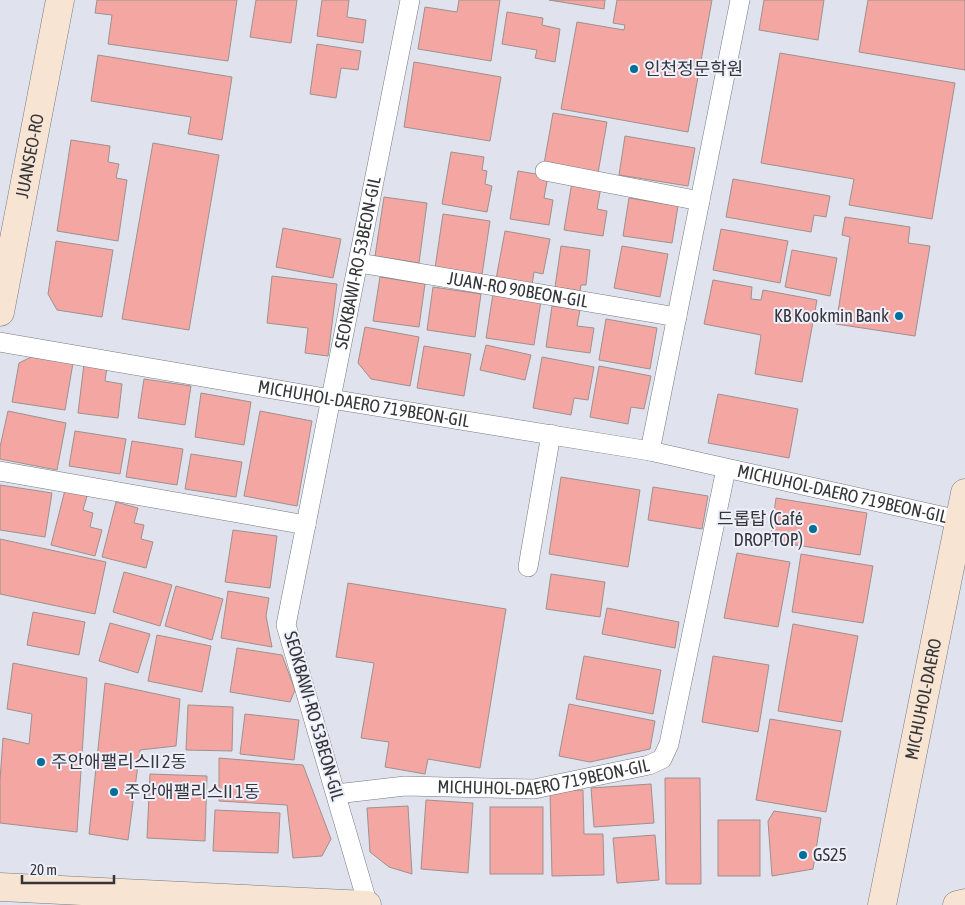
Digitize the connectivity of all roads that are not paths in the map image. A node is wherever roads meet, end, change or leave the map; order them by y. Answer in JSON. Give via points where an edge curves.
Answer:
{"nodes":[{"id":1,"x":60,"y":0,"type":"edge"},
{"id":2,"x":410,"y":0,"type":"edge"},
{"id":3,"x":740,"y":0,"type":"edge"},
{"id":4,"x":546,"y":171,"type":"dead end"},
{"id":5,"x":700,"y":201,"type":"junction"},
{"id":6,"x":358,"y":263,"type":"junction"},
{"id":7,"x":0,"y":312,"type":"edge"},
{"id":8,"x":677,"y":317,"type":"junction"},
{"id":9,"x":0,"y":342,"type":"edge"},
{"id":10,"x":331,"y":399,"type":"junction"},
{"id":11,"x":551,"y":434,"type":"junction"},
{"id":12,"x":650,"y":451,"type":"junction"},
{"id":13,"x":726,"y":469,"type":"junction"},
{"id":14,"x":0,"y":471,"type":"edge"},
{"id":15,"x":965,"y":493,"type":"edge"},
{"id":16,"x":959,"y":520,"type":"junction"},
{"id":17,"x":306,"y":525,"type":"junction"},
{"id":18,"x":528,"y":567,"type":"dead end"},
{"id":19,"x":336,"y":794,"type":"junction"},
{"id":20,"x":0,"y":887,"type":"edge"},
{"id":21,"x":94,"y":898,"type":"edge"},
{"id":22,"x":190,"y":901,"type":"edge"},
{"id":23,"x":965,"y":903,"type":"edge"},
{"id":24,"x":368,"y":905,"type":"edge"},
{"id":25,"x":882,"y":905,"type":"edge"},
{"id":26,"x":957,"y":905,"type":"edge"}],
"edges":[{"from":1,"to":7,"type":"street","name":"JUANSEO-RO"},
{"from":2,"to":6,"type":"lane","name":"SEOKBAWI-RO 53BEON-GIL"},
{"from":3,"to":5,"type":"lane"},
{"from":4,"to":5,"type":"lane"},
{"from":5,"to":8,"type":"lane"},
{"from":6,"to":8,"type":"lane","name":"JUAN-RO 90BEON-GIL"},
{"from":6,"to":10,"type":"lane","name":"SEOKBAWI-RO 53BEON-GIL"},
{"from":8,"to":12,"type":"lane"},
{"from":9,"to":10,"type":"lane","name":"MICHUHOL-DAERO 719BEON-GIL"},
{"from":10,"to":11,"type":"lane","name":"MICHUHOL-DAERO 719BEON-GIL"},
{"from":10,"to":17,"type":"lane","name":"SEOKBAWI-RO 53BEON-GIL"},
{"from":11,"to":12,"type":"lane","name":"MICHUHOL-DAERO 719BEON-GIL"},
{"from":11,"to":18,"type":"lane"},
{"from":12,"to":13,"type":"lane","name":"MICHUHOL-DAERO 719BEON-GIL"},
{"from":13,"to":16,"type":"lane","name":"MICHUHOL-DAERO 719BEON-GIL"},
{"from":13,"to":19,"type":"lane","name":"MICHUHOL-DAERO 719BEON-GIL","via":[[669,744],[662,759],[649,765],[534,789],[405,786]]},
{"from":14,"to":17,"type":"lane"},
{"from":15,"to":16,"type":"street","name":"MICHUHOL-DAERO"},
{"from":16,"to":25,"type":"street","name":"MICHUHOL-DAERO"},
{"from":17,"to":19,"type":"lane","name":"SEOKBAWI-RO 53BEON-GIL","via":[[286,625]]},
{"from":19,"to":24,"type":"lane","name":"SEOKBAWI-RO 53BEON-GIL"},
{"from":20,"to":21,"type":"street"},
{"from":21,"to":22,"type":"street"},
{"from":22,"to":24,"type":"street"},
{"from":23,"to":26,"type":"street"}]}
